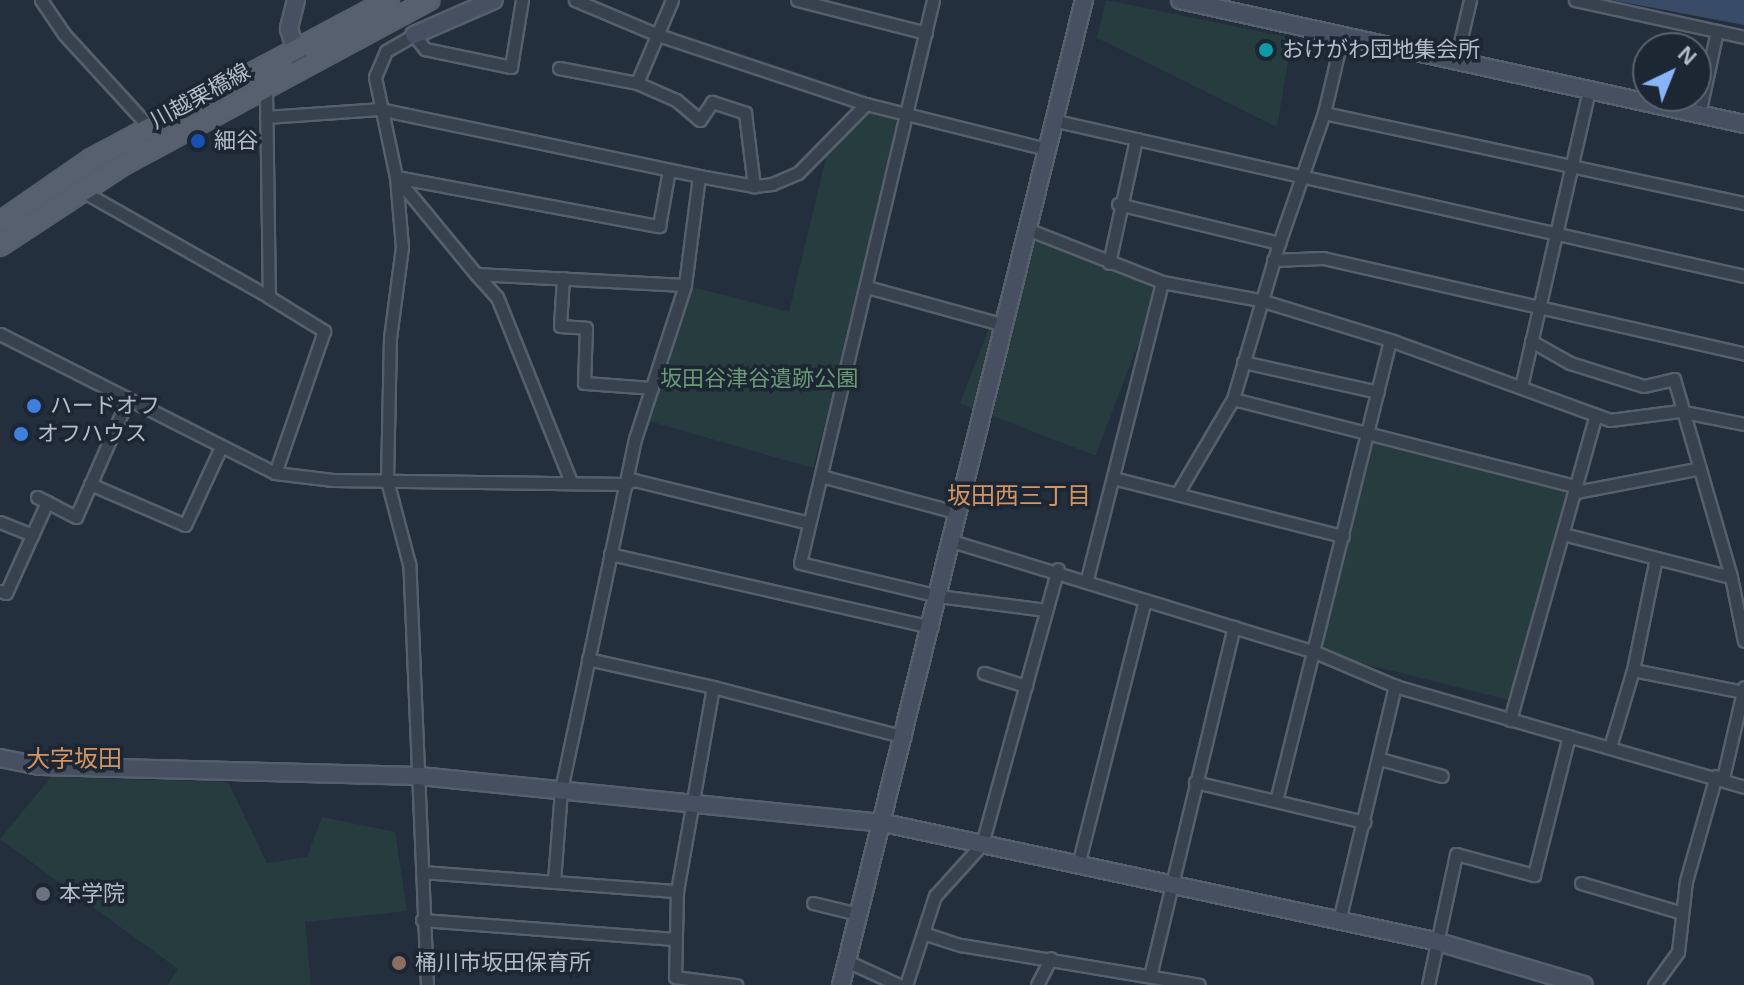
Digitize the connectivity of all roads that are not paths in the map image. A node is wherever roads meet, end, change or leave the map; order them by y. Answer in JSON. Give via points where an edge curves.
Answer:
{"nodes":[{"id":1,"x":41,"y":0,"type":"edge"},
{"id":2,"x":296,"y":0,"type":"edge"},
{"id":3,"x":389,"y":0,"type":"edge"},
{"id":4,"x":430,"y":0,"type":"edge"},
{"id":5,"x":494,"y":0,"type":"edge"},
{"id":6,"x":522,"y":0,"type":"edge"},
{"id":7,"x":575,"y":0,"type":"edge"},
{"id":8,"x":672,"y":0,"type":"edge"},
{"id":9,"x":797,"y":0,"type":"edge"},
{"id":10,"x":933,"y":0,"type":"edge"},
{"id":11,"x":1084,"y":0,"type":"edge"},
{"id":12,"x":1180,"y":0,"type":"edge"},
{"id":13,"x":1470,"y":0,"type":"edge"},
{"id":14,"x":1575,"y":0,"type":"edge"},
{"id":15,"x":1717,"y":31,"type":"junction"},
{"id":16,"x":926,"y":33,"type":"junction"},
{"id":17,"x":414,"y":35,"type":"junction"},
{"id":18,"x":658,"y":35,"type":"junction"},
{"id":19,"x":1342,"y":37,"type":"junction"},
{"id":20,"x":1744,"y":37,"type":"edge"},
{"id":21,"x":294,"y":49,"type":"junction"},
{"id":22,"x":1456,"y":60,"type":"junction"},
{"id":23,"x":303,"y":67,"type":"junction"},
{"id":24,"x":559,"y":68,"type":"dead end"},
{"id":25,"x":637,"y":83,"type":"junction"},
{"id":26,"x":266,"y":88,"type":"junction"},
{"id":27,"x":1589,"y":90,"type":"junction"},
{"id":28,"x":866,"y":104,"type":"junction"},
{"id":29,"x":379,"y":109,"type":"junction"},
{"id":30,"x":1324,"y":113,"type":"junction"},
{"id":31,"x":908,"y":114,"type":"junction"},
{"id":32,"x":1699,"y":114,"type":"junction"},
{"id":33,"x":266,"y":117,"type":"junction"},
{"id":34,"x":1052,"y":120,"type":"junction"},
{"id":35,"x":1744,"y":124,"type":"edge"},
{"id":36,"x":151,"y":129,"type":"junction"},
{"id":37,"x":1136,"y":139,"type":"junction"},
{"id":38,"x":1046,"y":149,"type":"junction"},
{"id":39,"x":1572,"y":166,"type":"junction"},
{"id":40,"x":669,"y":170,"type":"junction"},
{"id":41,"x":699,"y":176,"type":"junction"},
{"id":42,"x":396,"y":177,"type":"junction"},
{"id":43,"x":1304,"y":177,"type":"junction"},
{"id":44,"x":754,"y":186,"type":"junction"},
{"id":45,"x":82,"y":190,"type":"junction"},
{"id":46,"x":1744,"y":203,"type":"edge"},
{"id":47,"x":1118,"y":204,"type":"junction"},
{"id":48,"x":0,"y":222,"type":"edge"},
{"id":49,"x":1027,"y":229,"type":"junction"},
{"id":50,"x":1556,"y":233,"type":"junction"},
{"id":51,"x":1279,"y":243,"type":"junction"},
{"id":52,"x":0,"y":246,"type":"edge"},
{"id":53,"x":1273,"y":260,"type":"junction"},
{"id":54,"x":1109,"y":263,"type":"junction"},
{"id":55,"x":476,"y":274,"type":"junction"},
{"id":56,"x":1744,"y":276,"type":"edge"},
{"id":57,"x":563,"y":278,"type":"junction"},
{"id":58,"x":1162,"y":282,"type":"junction"},
{"id":59,"x":685,"y":285,"type":"junction"},
{"id":60,"x":867,"y":287,"type":"junction"},
{"id":61,"x":269,"y":297,"type":"junction"},
{"id":62,"x":1260,"y":300,"type":"junction"},
{"id":63,"x":1539,"y":307,"type":"junction"},
{"id":64,"x":1004,"y":325,"type":"junction"},
{"id":65,"x":0,"y":334,"type":"edge"},
{"id":66,"x":1390,"y":340,"type":"junction"},
{"id":67,"x":1531,"y":341,"type":"junction"},
{"id":68,"x":1744,"y":354,"type":"edge"},
{"id":69,"x":1243,"y":362,"type":"junction"},
{"id":70,"x":1521,"y":387,"type":"junction"},
{"id":71,"x":652,"y":388,"type":"junction"},
{"id":72,"x":1378,"y":392,"type":"junction"},
{"id":73,"x":1233,"y":399,"type":"junction"},
{"id":74,"x":127,"y":401,"type":"junction"},
{"id":75,"x":1679,"y":411,"type":"junction"},
{"id":76,"x":1596,"y":415,"type":"junction"},
{"id":77,"x":1744,"y":424,"type":"edge"},
{"id":78,"x":1368,"y":433,"type":"junction"},
{"id":79,"x":220,"y":449,"type":"junction"},
{"id":80,"x":1697,"y":469,"type":"junction"},
{"id":81,"x":275,"y":473,"type":"junction"},
{"id":82,"x":821,"y":476,"type":"junction"},
{"id":83,"x":1113,"y":478,"type":"junction"},
{"id":84,"x":387,"y":480,"type":"junction"},
{"id":85,"x":571,"y":482,"type":"junction"},
{"id":86,"x":90,"y":484,"type":"junction"},
{"id":87,"x":624,"y":484,"type":"junction"},
{"id":88,"x":1576,"y":490,"type":"junction"},
{"id":89,"x":1177,"y":494,"type":"junction"},
{"id":90,"x":959,"y":513,"type":"junction"},
{"id":91,"x":0,"y":522,"type":"edge"},
{"id":92,"x":809,"y":523,"type":"junction"},
{"id":93,"x":1563,"y":534,"type":"junction"},
{"id":94,"x":32,"y":535,"type":"junction"},
{"id":95,"x":1343,"y":536,"type":"junction"},
{"id":96,"x":952,"y":541,"type":"junction"},
{"id":97,"x":610,"y":554,"type":"junction"},
{"id":98,"x":1656,"y":558,"type":"junction"},
{"id":99,"x":1058,"y":569,"type":"junction"},
{"id":100,"x":1731,"y":577,"type":"junction"},
{"id":101,"x":1087,"y":579,"type":"junction"},
{"id":102,"x":0,"y":591,"type":"edge"},
{"id":103,"x":938,"y":596,"type":"junction"},
{"id":104,"x":1145,"y":600,"type":"junction"},
{"id":105,"x":1046,"y":610,"type":"junction"},
{"id":106,"x":932,"y":627,"type":"junction"},
{"id":107,"x":1234,"y":627,"type":"junction"},
{"id":108,"x":1744,"y":641,"type":"edge"},
{"id":109,"x":1315,"y":652,"type":"junction"},
{"id":110,"x":588,"y":659,"type":"junction"},
{"id":111,"x":1633,"y":670,"type":"junction"},
{"id":112,"x":984,"y":673,"type":"dead end"},
{"id":113,"x":1026,"y":686,"type":"junction"},
{"id":114,"x":1395,"y":686,"type":"junction"},
{"id":115,"x":713,"y":687,"type":"junction"},
{"id":116,"x":1744,"y":690,"type":"edge"},
{"id":117,"x":1510,"y":720,"type":"junction"},
{"id":118,"x":1569,"y":736,"type":"junction"},
{"id":119,"x":905,"y":737,"type":"junction"},
{"id":120,"x":1610,"y":747,"type":"junction"},
{"id":121,"x":0,"y":758,"type":"edge"},
{"id":122,"x":1380,"y":759,"type":"junction"},
{"id":123,"x":420,"y":776,"type":"junction"},
{"id":124,"x":1442,"y":776,"type":"dead end"},
{"id":125,"x":1720,"y":777,"type":"junction"},
{"id":126,"x":1195,"y":782,"type":"junction"},
{"id":127,"x":1744,"y":787,"type":"edge"},
{"id":128,"x":561,"y":790,"type":"junction"},
{"id":129,"x":1276,"y":801,"type":"junction"},
{"id":130,"x":693,"y":803,"type":"junction"},
{"id":131,"x":1364,"y":822,"type":"junction"},
{"id":132,"x":884,"y":823,"type":"junction"},
{"id":133,"x":982,"y":844,"type":"junction"},
{"id":134,"x":1078,"y":865,"type":"junction"},
{"id":135,"x":422,"y":872,"type":"junction"},
{"id":136,"x":554,"y":881,"type":"junction"},
{"id":137,"x":1581,"y":883,"type":"dead end"},
{"id":138,"x":1171,"y":885,"type":"junction"},
{"id":139,"x":677,"y":891,"type":"junction"},
{"id":140,"x":813,"y":903,"type":"dead end"},
{"id":141,"x":1682,"y":913,"type":"junction"},
{"id":142,"x":858,"y":914,"type":"junction"},
{"id":143,"x":422,"y":920,"type":"junction"},
{"id":144,"x":1339,"y":921,"type":"junction"},
{"id":145,"x":923,"y":933,"type":"junction"},
{"id":146,"x":674,"y":939,"type":"junction"},
{"id":147,"x":1435,"y":941,"type":"junction"},
{"id":148,"x":1051,"y":958,"type":"junction"},
{"id":149,"x":847,"y":961,"type":"junction"},
{"id":150,"x":1150,"y":976,"type":"junction"},
{"id":151,"x":427,"y":985,"type":"edge"},
{"id":152,"x":734,"y":985,"type":"edge"},
{"id":153,"x":841,"y":985,"type":"edge"},
{"id":154,"x":899,"y":985,"type":"edge"},
{"id":155,"x":906,"y":985,"type":"edge"},
{"id":156,"x":1037,"y":985,"type":"edge"},
{"id":157,"x":1199,"y":985,"type":"edge"},
{"id":158,"x":1428,"y":985,"type":"edge"},
{"id":159,"x":1584,"y":985,"type":"edge"},
{"id":160,"x":1654,"y":985,"type":"edge"}],
"edges":[{"from":1,"to":36,"type":"street","via":[[64,34]]},
{"from":2,"to":21,"type":"street","via":[[289,29]]},
{"from":3,"to":21,"type":"main road","name":"川越栗橋線"},
{"from":4,"to":23,"type":"main road","name":"川越栗橋線"},
{"from":5,"to":17,"type":"street"},
{"from":6,"to":17,"type":"street","via":[[511,67],[425,49]]},
{"from":7,"to":18,"type":"street"},
{"from":8,"to":18,"type":"street"},
{"from":9,"to":16,"type":"street"},
{"from":10,"to":16,"type":"street"},
{"from":11,"to":34,"type":"street"},
{"from":12,"to":19,"type":"street"},
{"from":13,"to":22,"type":"street"},
{"from":14,"to":15,"type":"street"},
{"from":15,"to":20,"type":"street"},
{"from":15,"to":32,"type":"street"},
{"from":16,"to":31,"type":"street"},
{"from":17,"to":29,"type":"street","via":[[386,51],[375,77]]},
{"from":18,"to":25,"type":"street"},
{"from":18,"to":28,"type":"street"},
{"from":19,"to":22,"type":"street"},
{"from":19,"to":30,"type":"street"},
{"from":21,"to":23,"type":"street"},
{"from":21,"to":36,"type":"main road","name":"川越栗橋線"},
{"from":22,"to":27,"type":"street"},
{"from":23,"to":26,"type":"main road","name":"川越栗橋線"},
{"from":24,"to":25,"type":"street"},
{"from":25,"to":44,"type":"street","via":[[676,100],[700,120],[712,102],[745,113]]},
{"from":26,"to":33,"type":"street"},
{"from":26,"to":45,"type":"main road","name":"川越栗橋線"},
{"from":27,"to":32,"type":"street"},
{"from":27,"to":39,"type":"street"},
{"from":28,"to":31,"type":"street"},
{"from":28,"to":44,"type":"street","via":[[798,173]]},
{"from":29,"to":33,"type":"street"},
{"from":29,"to":40,"type":"street"},
{"from":29,"to":42,"type":"street"},
{"from":30,"to":39,"type":"street"},
{"from":30,"to":43,"type":"street"},
{"from":31,"to":38,"type":"street"},
{"from":31,"to":60,"type":"street"},
{"from":32,"to":35,"type":"street"},
{"from":33,"to":61,"type":"street"},
{"from":34,"to":37,"type":"street"},
{"from":34,"to":38,"type":"street"},
{"from":36,"to":48,"type":"main road","name":"川越栗橋線","via":[[68,173]]},
{"from":37,"to":43,"type":"street"},
{"from":37,"to":47,"type":"street"},
{"from":38,"to":49,"type":"street"},
{"from":39,"to":46,"type":"street"},
{"from":39,"to":50,"type":"street"},
{"from":40,"to":41,"type":"street"},
{"from":40,"to":42,"type":"street","via":[[659,226]]},
{"from":41,"to":44,"type":"street"},
{"from":41,"to":59,"type":"street"},
{"from":42,"to":55,"type":"street"},
{"from":42,"to":84,"type":"street","via":[[402,247],[390,338]]},
{"from":43,"to":50,"type":"street"},
{"from":43,"to":51,"type":"street"},
{"from":45,"to":52,"type":"main road","name":"川越栗橋線"},
{"from":45,"to":61,"type":"street"},
{"from":47,"to":51,"type":"street"},
{"from":47,"to":54,"type":"street"},
{"from":49,"to":54,"type":"street"},
{"from":49,"to":64,"type":"street"},
{"from":50,"to":56,"type":"street"},
{"from":50,"to":63,"type":"street"},
{"from":51,"to":53,"type":"street"},
{"from":53,"to":62,"type":"street"},
{"from":53,"to":63,"type":"street","via":[[1323,258]]},
{"from":54,"to":58,"type":"street"},
{"from":55,"to":57,"type":"street"},
{"from":55,"to":85,"type":"street","via":[[497,297]]},
{"from":57,"to":59,"type":"street"},
{"from":57,"to":71,"type":"street","via":[[560,326],[586,328],[584,383]]},
{"from":58,"to":62,"type":"street"},
{"from":58,"to":83,"type":"street"},
{"from":59,"to":71,"type":"street"},
{"from":60,"to":64,"type":"street"},
{"from":60,"to":82,"type":"street"},
{"from":61,"to":81,"type":"street","via":[[324,331]]},
{"from":62,"to":66,"type":"street"},
{"from":62,"to":69,"type":"street"},
{"from":63,"to":67,"type":"street"},
{"from":63,"to":68,"type":"street"},
{"from":64,"to":90,"type":"street"},
{"from":65,"to":74,"type":"street"},
{"from":66,"to":70,"type":"street"},
{"from":66,"to":72,"type":"street"},
{"from":67,"to":70,"type":"street"},
{"from":67,"to":75,"type":"street","via":[[1570,363],[1644,386],[1674,379]]},
{"from":69,"to":72,"type":"street"},
{"from":69,"to":73,"type":"street"},
{"from":70,"to":76,"type":"street"},
{"from":71,"to":87,"type":"street"},
{"from":72,"to":78,"type":"street"},
{"from":73,"to":78,"type":"street"},
{"from":73,"to":89,"type":"street"},
{"from":74,"to":79,"type":"street"},
{"from":74,"to":86,"type":"street"},
{"from":75,"to":76,"type":"street","via":[[1610,420]]},
{"from":75,"to":77,"type":"street"},
{"from":75,"to":80,"type":"street"},
{"from":76,"to":88,"type":"street"},
{"from":78,"to":88,"type":"street"},
{"from":78,"to":95,"type":"street"},
{"from":79,"to":81,"type":"street"},
{"from":79,"to":86,"type":"street","via":[[185,525]]},
{"from":80,"to":88,"type":"street"},
{"from":80,"to":100,"type":"street"},
{"from":81,"to":84,"type":"street"},
{"from":82,"to":90,"type":"street"},
{"from":82,"to":92,"type":"street"},
{"from":83,"to":89,"type":"street"},
{"from":83,"to":101,"type":"street"},
{"from":84,"to":85,"type":"street"},
{"from":84,"to":123,"type":"street","via":[[409,564]]},
{"from":85,"to":87,"type":"street"},
{"from":86,"to":94,"type":"street","via":[[76,517],[42,500]]},
{"from":87,"to":92,"type":"street","via":[[634,480]]},
{"from":87,"to":97,"type":"street"},
{"from":88,"to":93,"type":"street"},
{"from":89,"to":95,"type":"street"},
{"from":90,"to":96,"type":"street"},
{"from":91,"to":94,"type":"street"},
{"from":92,"to":103,"type":"street","via":[[800,563]]},
{"from":93,"to":98,"type":"street"},
{"from":93,"to":117,"type":"street"},
{"from":94,"to":102,"type":"street","via":[[6,593]]},
{"from":95,"to":109,"type":"street"},
{"from":96,"to":99,"type":"street"},
{"from":96,"to":103,"type":"street"},
{"from":97,"to":106,"type":"street"},
{"from":97,"to":110,"type":"street"},
{"from":98,"to":100,"type":"street"},
{"from":98,"to":111,"type":"street"},
{"from":99,"to":101,"type":"street"},
{"from":99,"to":105,"type":"street"},
{"from":100,"to":108,"type":"street"},
{"from":101,"to":104,"type":"street"},
{"from":103,"to":105,"type":"street"},
{"from":103,"to":106,"type":"street"},
{"from":104,"to":107,"type":"street"},
{"from":104,"to":134,"type":"street"},
{"from":105,"to":113,"type":"street"},
{"from":106,"to":119,"type":"street"},
{"from":107,"to":109,"type":"street"},
{"from":107,"to":126,"type":"street"},
{"from":109,"to":114,"type":"street"},
{"from":109,"to":129,"type":"street"},
{"from":110,"to":115,"type":"street"},
{"from":110,"to":128,"type":"street"},
{"from":111,"to":116,"type":"street"},
{"from":111,"to":120,"type":"street"},
{"from":112,"to":113,"type":"street"},
{"from":113,"to":133,"type":"street"},
{"from":114,"to":117,"type":"street"},
{"from":114,"to":122,"type":"street"},
{"from":115,"to":119,"type":"street"},
{"from":115,"to":130,"type":"street"},
{"from":116,"to":125,"type":"street"},
{"from":117,"to":118,"type":"street"},
{"from":118,"to":120,"type":"street"},
{"from":118,"to":147,"type":"street","via":[[1534,875],[1456,854]]},
{"from":119,"to":132,"type":"street"},
{"from":120,"to":125,"type":"street"},
{"from":121,"to":123,"type":"street","via":[[40,766]]},
{"from":122,"to":124,"type":"street"},
{"from":122,"to":131,"type":"street"},
{"from":123,"to":128,"type":"street"},
{"from":123,"to":135,"type":"street"},
{"from":125,"to":127,"type":"street"},
{"from":125,"to":141,"type":"street","via":[[1686,881]]},
{"from":126,"to":129,"type":"street"},
{"from":126,"to":138,"type":"street"},
{"from":128,"to":130,"type":"street"},
{"from":128,"to":136,"type":"street"},
{"from":129,"to":131,"type":"street"},
{"from":130,"to":132,"type":"street"},
{"from":130,"to":139,"type":"street"},
{"from":131,"to":144,"type":"street"},
{"from":132,"to":133,"type":"street"},
{"from":132,"to":142,"type":"street"},
{"from":133,"to":134,"type":"street"},
{"from":133,"to":145,"type":"street","via":[[935,896]]},
{"from":134,"to":138,"type":"street"},
{"from":135,"to":136,"type":"street"},
{"from":135,"to":143,"type":"street"},
{"from":136,"to":139,"type":"street"},
{"from":137,"to":141,"type":"street"},
{"from":138,"to":144,"type":"street"},
{"from":138,"to":150,"type":"street"},
{"from":139,"to":146,"type":"street"},
{"from":140,"to":142,"type":"street"},
{"from":141,"to":160,"type":"street","via":[[1678,952]]},
{"from":142,"to":149,"type":"street"},
{"from":143,"to":146,"type":"street"},
{"from":143,"to":151,"type":"street"},
{"from":144,"to":147,"type":"street"},
{"from":145,"to":148,"type":"street","via":[[961,945]]},
{"from":145,"to":155,"type":"street"},
{"from":146,"to":152,"type":"street","via":[[675,977]]},
{"from":147,"to":158,"type":"street"},
{"from":147,"to":159,"type":"street"},
{"from":148,"to":150,"type":"street"},
{"from":148,"to":156,"type":"street"},
{"from":149,"to":153,"type":"street"},
{"from":149,"to":154,"type":"street"},
{"from":150,"to":157,"type":"street"}]}
